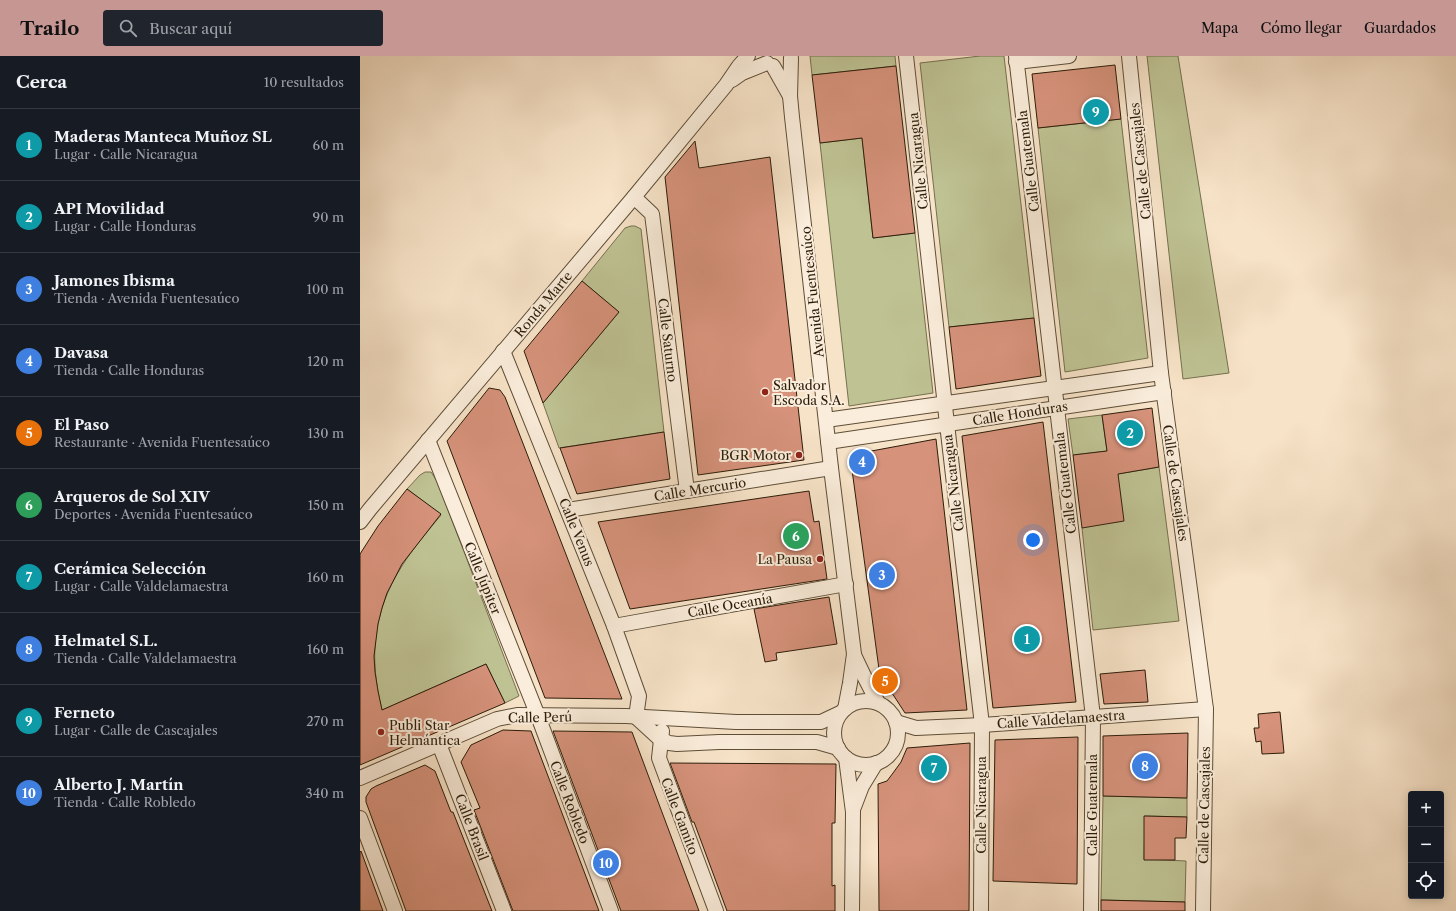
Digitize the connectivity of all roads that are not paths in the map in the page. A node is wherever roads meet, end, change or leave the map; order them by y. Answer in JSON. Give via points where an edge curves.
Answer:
{"nodes":[{"id":1,"x":748,"y":56,"type":"edge"},
{"id":2,"x":906,"y":56,"type":"edge"},
{"id":3,"x":1069,"y":56,"type":"edge"},
{"id":4,"x":1129,"y":56,"type":"edge"},
{"id":5,"x":791,"y":57,"type":"edge"},
{"id":6,"x":1016,"y":59,"type":"edge"},
{"id":7,"x":767,"y":62,"type":"edge"},
{"id":8,"x":726,"y":85,"type":"junction"},
{"id":9,"x":790,"y":96,"type":"junction"},
{"id":10,"x":634,"y":197,"type":"junction"},
{"id":11,"x":503,"y":351,"type":"junction"},
{"id":12,"x":1161,"y":373,"type":"junction"},
{"id":13,"x":1054,"y":388,"type":"junction"},
{"id":14,"x":1164,"y":392,"type":"junction"},
{"id":15,"x":945,"y":403,"type":"junction"},
{"id":16,"x":1056,"y":408,"type":"junction"},
{"id":17,"x":826,"y":420,"type":"junction"},
{"id":18,"x":946,"y":424,"type":"junction"},
{"id":19,"x":428,"y":440,"type":"junction"},
{"id":20,"x":828,"y":442,"type":"junction"},
{"id":21,"x":831,"y":468,"type":"junction"},
{"id":22,"x":687,"y":491,"type":"junction"},
{"id":23,"x":568,"y":510,"type":"junction"},
{"id":24,"x":360,"y":522,"type":"edge"},
{"id":25,"x":846,"y":584,"type":"junction"},
{"id":26,"x":614,"y":626,"type":"junction"},
{"id":27,"x":854,"y":654,"type":"junction"},
{"id":28,"x":878,"y":704,"type":"junction"},
{"id":29,"x":1206,"y":709,"type":"junction"},
{"id":30,"x":842,"y":711,"type":"junction"},
{"id":31,"x":538,"y":716,"type":"junction"},
{"id":32,"x":636,"y":717,"type":"junction"},
{"id":33,"x":1093,"y":717,"type":"junction"},
{"id":34,"x":667,"y":719,"type":"junction"},
{"id":35,"x":896,"y":722,"type":"junction"},
{"id":36,"x":982,"y":725,"type":"junction"},
{"id":37,"x":916,"y":728,"type":"junction"},
{"id":38,"x":660,"y":739,"type":"junction"},
{"id":39,"x":896,"y":741,"type":"junction"},
{"id":40,"x":439,"y":744,"type":"junction"},
{"id":41,"x":842,"y":753,"type":"junction"},
{"id":42,"x":876,"y":763,"type":"junction"},
{"id":43,"x":360,"y":778,"type":"edge"},
{"id":44,"x":853,"y":812,"type":"junction"},
{"id":45,"x":360,"y":818,"type":"edge"},
{"id":46,"x":395,"y":911,"type":"edge"},
{"id":47,"x":504,"y":911,"type":"edge"},
{"id":48,"x":610,"y":911,"type":"edge"},
{"id":49,"x":716,"y":911,"type":"edge"},
{"id":50,"x":852,"y":911,"type":"edge"},
{"id":51,"x":981,"y":911,"type":"edge"},
{"id":52,"x":1091,"y":911,"type":"edge"},
{"id":53,"x":1202,"y":911,"type":"edge"}],
"edges":[{"from":1,"to":8,"type":"street","name":"Ronda Marte"},
{"from":2,"to":15,"type":"street","name":"Calle Nicaragua"},
{"from":3,"to":6,"type":"street"},
{"from":4,"to":12,"type":"street","name":"Calle de Cascajales"},
{"from":5,"to":7,"type":"street","name":"Ronda Marte","via":[[780,66]]},
{"from":5,"to":9,"type":"street","name":"Avenida Fuentesaúco"},
{"from":6,"to":13,"type":"street","name":"Calle Guatemala"},
{"from":7,"to":8,"type":"street","name":"Ronda Marte","via":[[742,73]]},
{"from":7,"to":9,"type":"street","name":"Avenida Fuentesaúco"},
{"from":8,"to":10,"type":"street","name":"Ronda Marte"},
{"from":9,"to":17,"type":"street","name":"Avenida Fuentesaúco"},
{"from":10,"to":11,"type":"street","name":"Ronda Marte"},
{"from":10,"to":22,"type":"street","name":"Calle Saturno","via":[[652,214]]},
{"from":11,"to":19,"type":"street","name":"Ronda Marte"},
{"from":11,"to":23,"type":"street","name":"Calle Venus"},
{"from":12,"to":13,"type":"street","name":"Calle Honduras"},
{"from":12,"to":14,"type":"street","name":"Calle de Cascajales"},
{"from":13,"to":15,"type":"street","name":"Calle Honduras"},
{"from":13,"to":16,"type":"street","name":"Calle Guatemala"},
{"from":14,"to":16,"type":"street","name":"Calle Honduras"},
{"from":14,"to":29,"type":"street","name":"Calle de Cascajales"},
{"from":15,"to":17,"type":"street","name":"Calle Honduras"},
{"from":15,"to":18,"type":"street","name":"Calle Nicaragua"},
{"from":16,"to":18,"type":"street","name":"Calle Honduras"},
{"from":16,"to":33,"type":"street","name":"Calle Guatemala"},
{"from":17,"to":20,"type":"street","name":"Avenida Fuentesaúco"},
{"from":18,"to":20,"type":"street","name":"Calle Honduras"},
{"from":18,"to":36,"type":"street","name":"Calle Nicaragua"},
{"from":19,"to":24,"type":"street","name":"Ronda Marte"},
{"from":19,"to":31,"type":"street","name":"Calle Júpiter"},
{"from":20,"to":21,"type":"street","name":"Avenida Fuentesaúco"},
{"from":21,"to":22,"type":"street","name":"Calle Mercurio"},
{"from":21,"to":25,"type":"street","name":"Avenida Fuentesaúco"},
{"from":22,"to":23,"type":"street","name":"Calle Mercurio"},
{"from":23,"to":26,"type":"street","name":"Calle Venus"},
{"from":25,"to":26,"type":"street","name":"Calle Oceanía"},
{"from":25,"to":27,"type":"street","name":"Avenida Fuentesaúco"},
{"from":26,"to":32,"type":"street","name":"Calle Venus","via":[[639,696]]},
{"from":27,"to":28,"type":"street","name":"Avenida Fuentesaúco"},
{"from":27,"to":30,"type":"street","name":"Avenida Fuentesaúco","via":[[850,683]]},
{"from":28,"to":30,"type":"street","via":[[861,701]]},
{"from":28,"to":35,"type":"street","via":[[889,711]]},
{"from":29,"to":33,"type":"street","name":"Calle Valdelamaestra"},
{"from":29,"to":53,"type":"street","name":"Calle de Cascajales"},
{"from":30,"to":34,"type":"street","name":"Calle Perú","via":[[821,722]]},
{"from":30,"to":41,"type":"street","via":[[835,724],[834,736]]},
{"from":31,"to":32,"type":"street","name":"Calle Perú"},
{"from":31,"to":40,"type":"street","name":"Calle Perú","via":[[517,715],[497,719]]},
{"from":31,"to":48,"type":"street","name":"Calle Robledo"},
{"from":32,"to":34,"type":"street","name":"Calle Perú"},
{"from":32,"to":38,"type":"street"},
{"from":33,"to":36,"type":"street","name":"Calle Valdelamaestra"},
{"from":33,"to":52,"type":"street","name":"Calle Guatemala"},
{"from":34,"to":38,"type":"street","name":"Calle Gamito"},
{"from":35,"to":37,"type":"street","name":"Calle Valdelamaestra"},
{"from":35,"to":39,"type":"street"},
{"from":36,"to":37,"type":"street","name":"Calle Valdelamaestra"},
{"from":36,"to":51,"type":"street","name":"Calle Nicaragua"},
{"from":37,"to":39,"type":"street"},
{"from":38,"to":41,"type":"street","via":[[677,744],[817,742]]},
{"from":38,"to":49,"type":"street","name":"Calle Gamito","via":[[659,758]]},
{"from":39,"to":42,"type":"street","via":[[889,754]]},
{"from":40,"to":43,"type":"street","name":"Calle Perú"},
{"from":40,"to":47,"type":"street","name":"Calle Brasil"},
{"from":41,"to":42,"type":"street","via":[[856,763]]},
{"from":41,"to":44,"type":"street"},
{"from":42,"to":44,"type":"street","via":[[862,786]]},
{"from":44,"to":50,"type":"street"},
{"from":45,"to":46,"type":"street"}]}
